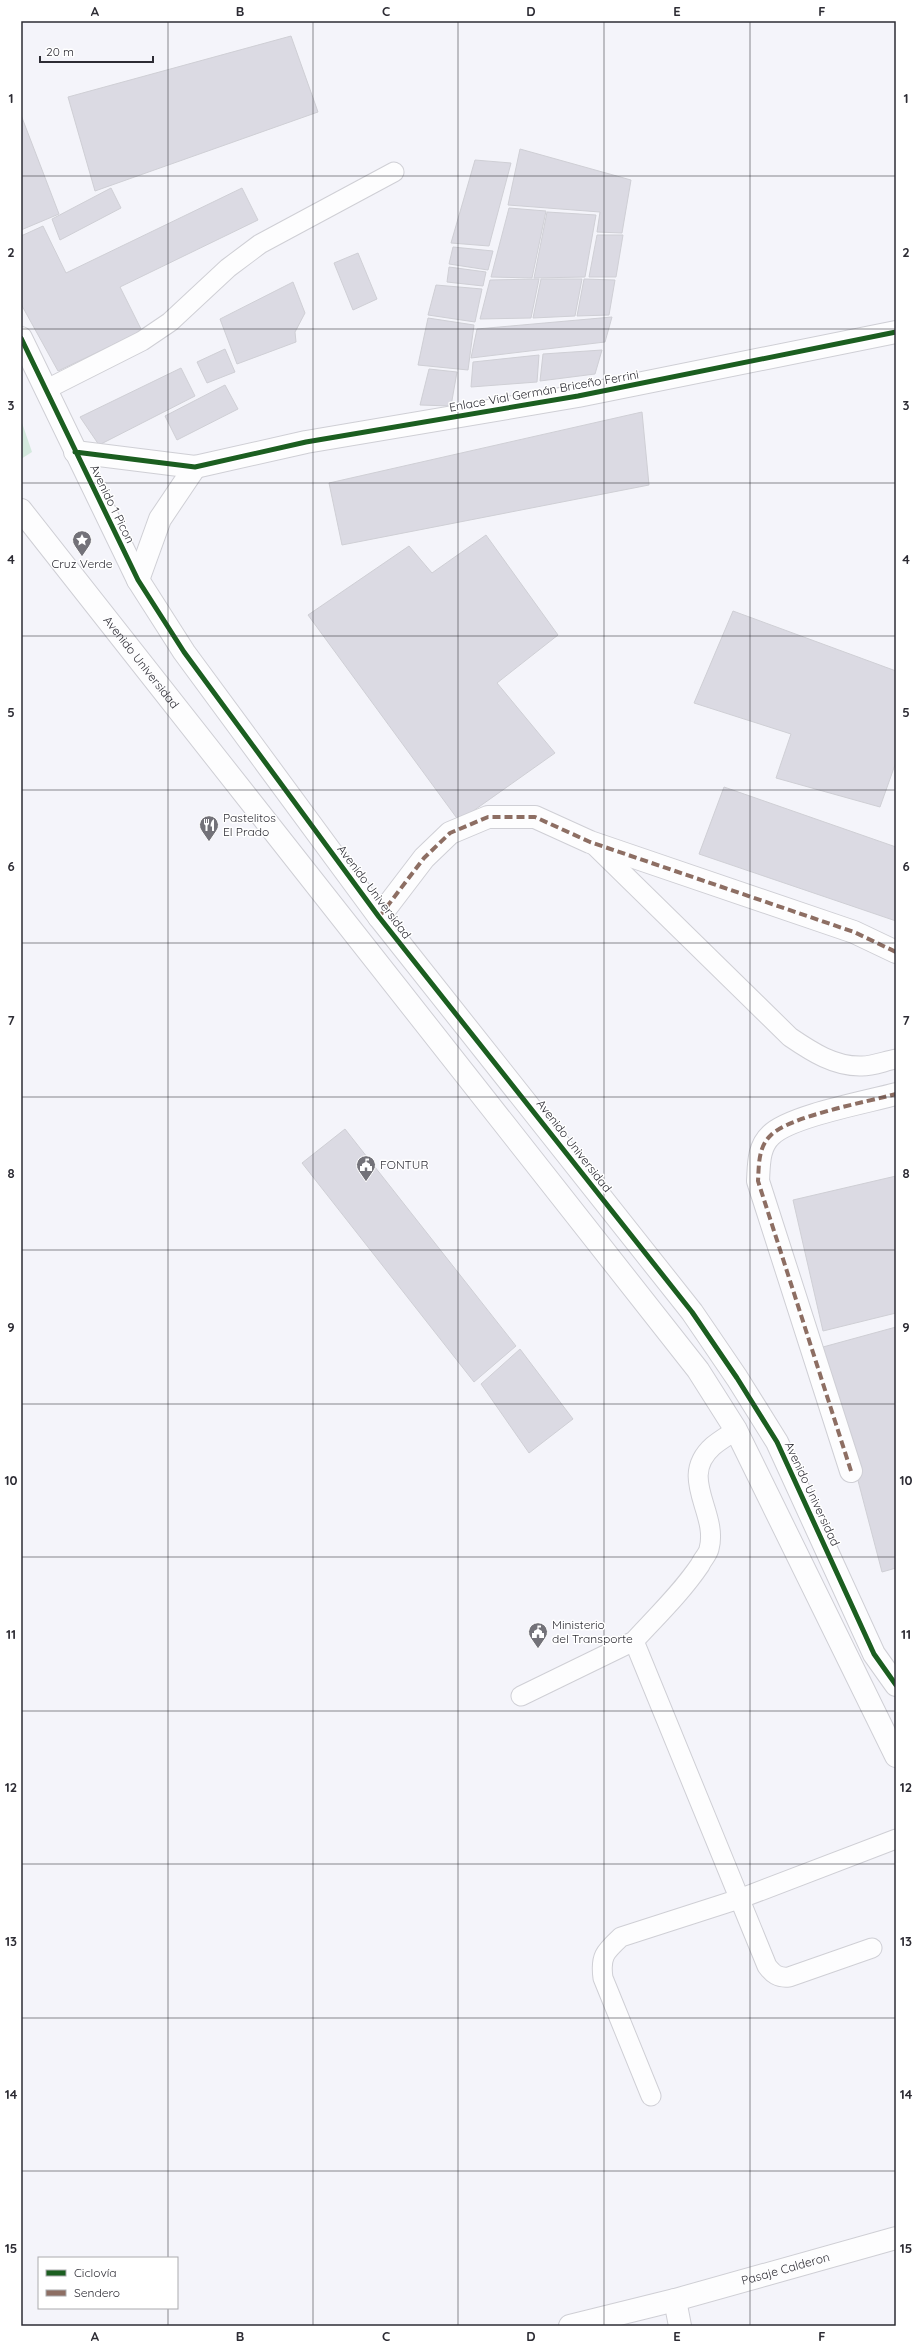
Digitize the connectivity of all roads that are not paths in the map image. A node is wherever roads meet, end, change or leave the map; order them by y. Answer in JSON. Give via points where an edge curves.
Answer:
{"nodes":[{"id":1,"x":394,"y":172,"type":"dead end"},
{"id":2,"x":896,"y":332,"type":"edge"},
{"id":3,"x":21,"y":338,"type":"edge"},
{"id":4,"x":45,"y":390,"type":"junction"},
{"id":5,"x":75,"y":452,"type":"junction"},
{"id":6,"x":195,"y":467,"type":"junction"},
{"id":7,"x":21,"y":510,"type":"edge"},
{"id":8,"x":138,"y":580,"type":"junction"},
{"id":9,"x":184,"y":652,"type":"joint"},
{"id":10,"x":590,"y":842,"type":"junction"},
{"id":11,"x":380,"y":917,"type":"junction"},
{"id":12,"x":896,"y":952,"type":"edge"},
{"id":13,"x":896,"y":1059,"type":"edge"},
{"id":14,"x":896,"y":1094,"type":"edge"},
{"id":15,"x":736,"y":1430,"type":"junction"},
{"id":16,"x":851,"y":1471,"type":"dead end"},
{"id":17,"x":634,"y":1641,"type":"junction"},
{"id":18,"x":896,"y":1685,"type":"edge"},
{"id":19,"x":521,"y":1696,"type":"dead end"},
{"id":20,"x":896,"y":1756,"type":"edge"},
{"id":21,"x":896,"y":1839,"type":"edge"},
{"id":22,"x":739,"y":1899,"type":"junction"},
{"id":23,"x":872,"y":1948,"type":"dead end"},
{"id":24,"x":651,"y":2096,"type":"dead end"},
{"id":25,"x":896,"y":2238,"type":"edge"},
{"id":26,"x":675,"y":2300,"type":"junction"},
{"id":27,"x":570,"y":2326,"type":"edge"},
{"id":28,"x":680,"y":2326,"type":"edge"}],
"edges":[{"from":1,"to":4,"type":"lane","via":[[260,244],[228,268],[170,322],[142,341]]},
{"from":2,"to":6,"type":"street","name":"Enlace Vial Germán Briceño Ferrini","via":[[578,396],[306,442]]},
{"from":3,"to":4,"type":"street","name":"Avenido 1 Picon"},
{"from":4,"to":5,"type":"street","name":"Avenido 1 Picon"},
{"from":5,"to":6,"type":"street","name":"Enlace Vial Germán Briceño Ferrini"},
{"from":5,"to":8,"type":"street","name":"Avenido 1 Picon"},
{"from":6,"to":8,"type":"street","via":[[160,519]]},
{"from":7,"to":15,"type":"street","name":"Avenido Universidad","via":[[672,1336],[698,1370]]},
{"from":8,"to":9,"type":"street","name":"Avenido 1 Picon"},
{"from":9,"to":11,"type":"street","name":"Avenido Universidad"},
{"from":10,"to":11,"type":"street","via":[[535,816],[488,817],[450,833],[424,858]]},
{"from":10,"to":12,"type":"street","via":[[854,932]]},
{"from":10,"to":13,"type":"lane","via":[[790,1037],[815,1055],[839,1063],[862,1066]]},
{"from":11,"to":18,"type":"street","name":"Avenido Universidad","via":[[692,1312],[737,1378],[777,1442],[874,1654]]},
{"from":14,"to":16,"type":"street","via":[[792,1121],[770,1135],[759,1154],[758,1181]]},
{"from":15,"to":17,"type":"lane","via":[[713,1445],[698,1469],[698,1486],[711,1524],[709,1550],[687,1585]]},
{"from":15,"to":20,"type":"street","name":"Avenido Universidad"},
{"from":17,"to":19,"type":"lane"},
{"from":17,"to":22,"type":"lane"},
{"from":21,"to":22,"type":"lane"},
{"from":22,"to":23,"type":"lane","via":[[767,1966],[773,1974],[781,1978]]},
{"from":22,"to":24,"type":"lane","via":[[621,1937],[608,1949],[601,1963],[604,1978]]},
{"from":25,"to":26,"type":"street","name":"Pasaje Calderon"},
{"from":26,"to":27,"type":"street","name":"Pasaje Calderon"},
{"from":26,"to":28,"type":"street"}]}
